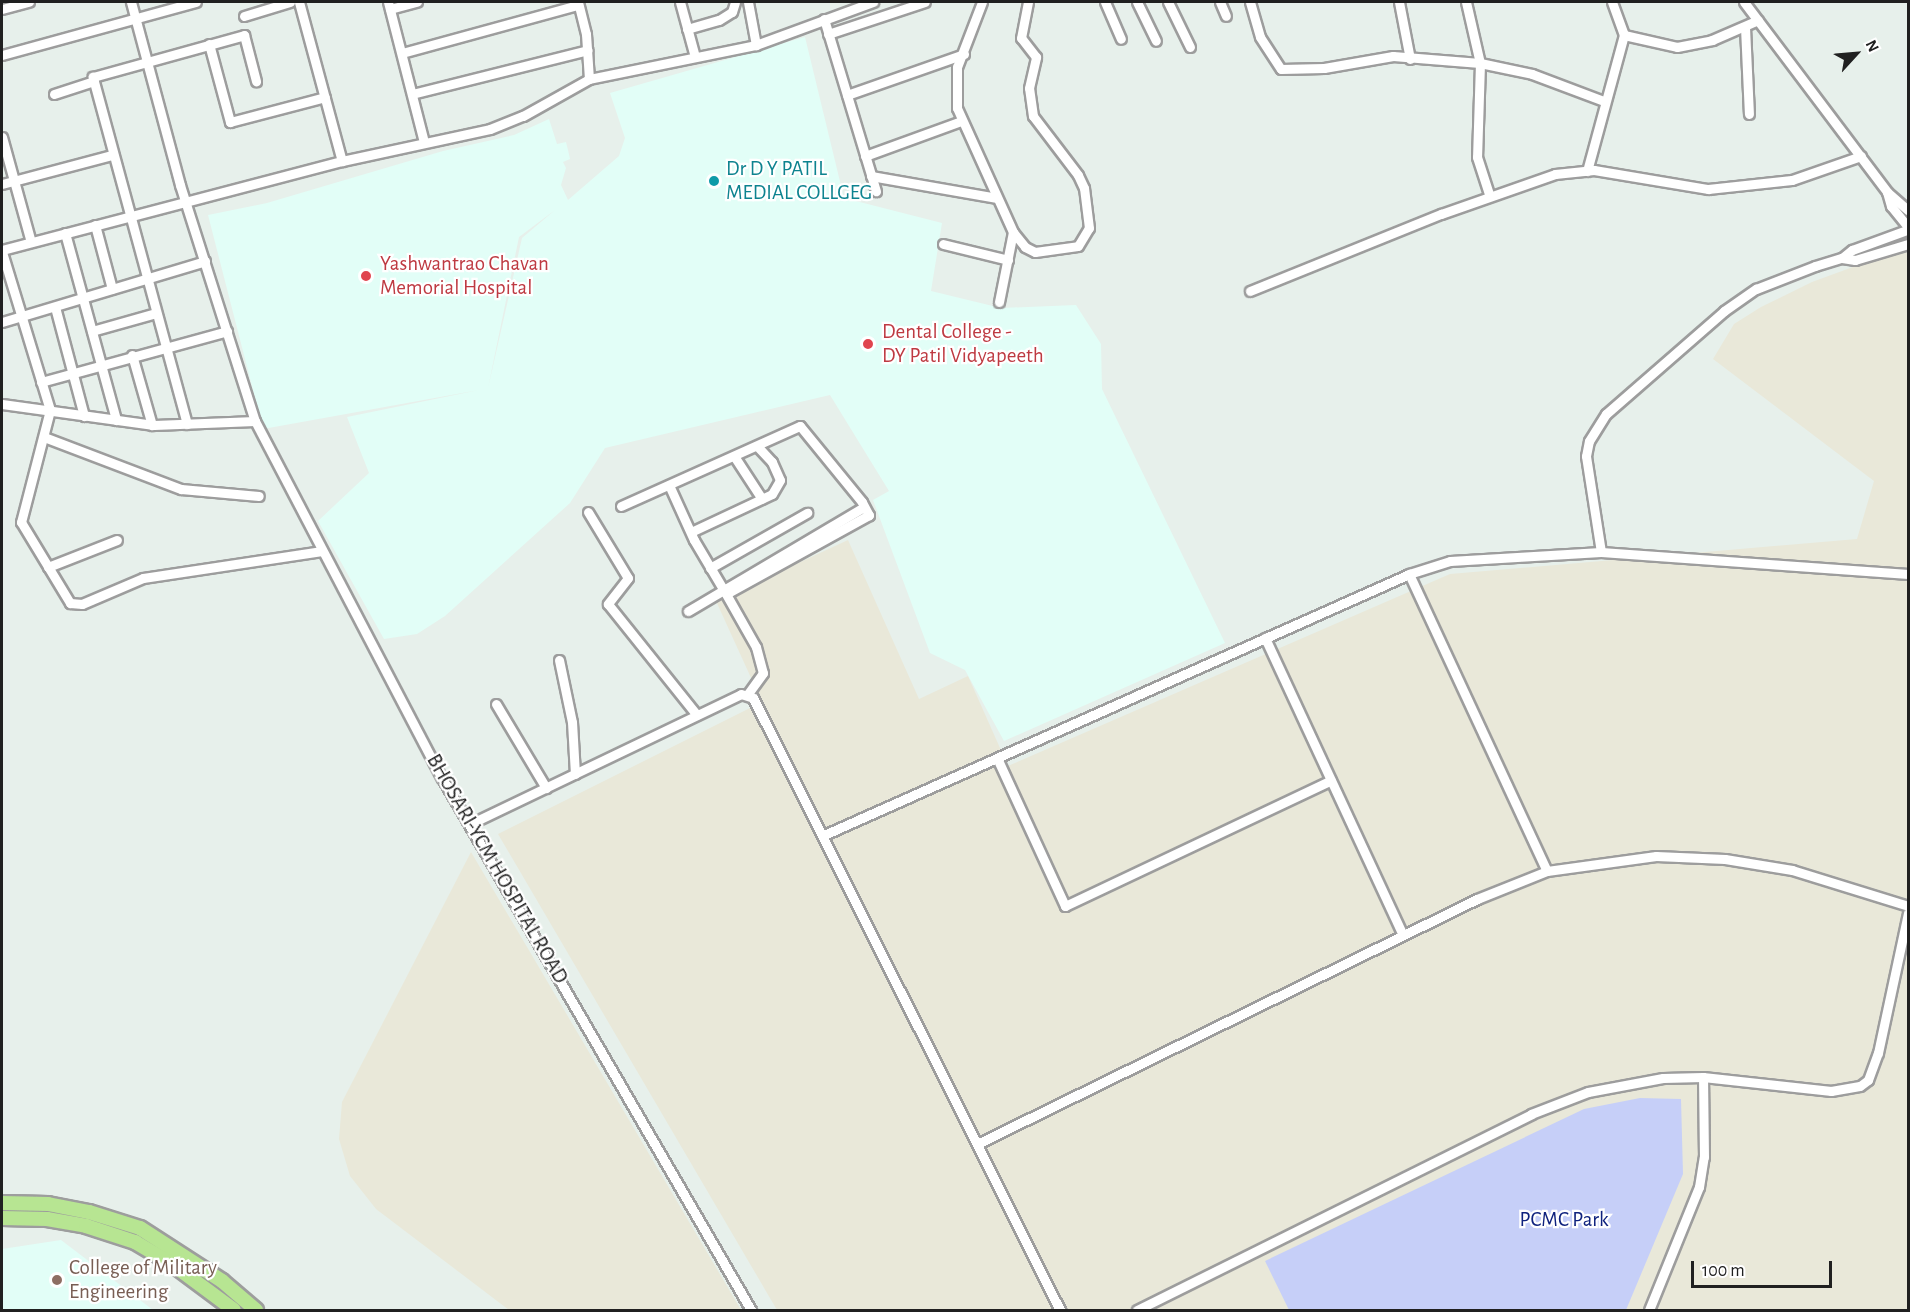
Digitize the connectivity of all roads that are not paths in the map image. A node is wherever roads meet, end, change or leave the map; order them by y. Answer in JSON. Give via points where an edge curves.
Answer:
{"nodes":[{"id":1,"x":29,"y":2,"type":"edge"},
{"id":2,"x":131,"y":2,"type":"edge"},
{"id":3,"x":196,"y":2,"type":"edge"},
{"id":4,"x":290,"y":2,"type":"edge"},
{"id":5,"x":299,"y":2,"type":"edge"},
{"id":6,"x":417,"y":2,"type":"edge"},
{"id":7,"x":680,"y":2,"type":"edge"},
{"id":8,"x":735,"y":2,"type":"edge"},
{"id":9,"x":749,"y":2,"type":"edge"},
{"id":10,"x":836,"y":2,"type":"edge"},
{"id":11,"x":873,"y":2,"type":"edge"},
{"id":12,"x":926,"y":2,"type":"edge"},
{"id":13,"x":982,"y":2,"type":"edge"},
{"id":14,"x":1028,"y":2,"type":"edge"},
{"id":15,"x":1105,"y":2,"type":"edge"},
{"id":16,"x":1137,"y":2,"type":"edge"},
{"id":17,"x":1168,"y":2,"type":"edge"},
{"id":18,"x":1220,"y":2,"type":"edge"},
{"id":19,"x":1250,"y":2,"type":"edge"},
{"id":20,"x":1399,"y":2,"type":"edge"},
{"id":21,"x":1466,"y":2,"type":"edge"},
{"id":22,"x":1612,"y":2,"type":"edge"},
{"id":23,"x":1744,"y":2,"type":"edge"},
{"id":24,"x":578,"y":3,"type":"edge"},
{"id":25,"x":388,"y":5,"type":"edge"},
{"id":26,"x":2,"y":9,"type":"edge"},
{"id":27,"x":839,"y":13,"type":"junction"},
{"id":28,"x":244,"y":16,"type":"dead end"},
{"id":29,"x":1226,"y":16,"type":"dead end"},
{"id":30,"x":135,"y":18,"type":"junction"},
{"id":31,"x":824,"y":19,"type":"junction"},
{"id":32,"x":1758,"y":20,"type":"junction"},
{"id":33,"x":1745,"y":27,"type":"junction"},
{"id":34,"x":687,"y":29,"type":"junction"},
{"id":35,"x":828,"y":34,"type":"junction"},
{"id":36,"x":1624,"y":35,"type":"junction"},
{"id":37,"x":1121,"y":39,"type":"dead end"},
{"id":38,"x":1156,"y":41,"type":"dead end"},
{"id":39,"x":209,"y":44,"type":"junction"},
{"id":40,"x":756,"y":45,"type":"junction"},
{"id":41,"x":1190,"y":47,"type":"dead end"},
{"id":42,"x":588,"y":50,"type":"junction"},
{"id":43,"x":402,"y":53,"type":"junction"},
{"id":44,"x":2,"y":54,"type":"edge"},
{"id":45,"x":964,"y":54,"type":"junction"},
{"id":46,"x":695,"y":57,"type":"junction"},
{"id":47,"x":1410,"y":59,"type":"junction"},
{"id":48,"x":146,"y":61,"type":"junction"},
{"id":49,"x":1480,"y":63,"type":"junction"},
{"id":50,"x":589,"y":79,"type":"junction"},
{"id":51,"x":94,"y":81,"type":"junction"},
{"id":52,"x":256,"y":81,"type":"dead end"},
{"id":53,"x":54,"y":94,"type":"dead end"},
{"id":54,"x":412,"y":94,"type":"junction"},
{"id":55,"x":847,"y":95,"type":"junction"},
{"id":56,"x":325,"y":98,"type":"junction"},
{"id":57,"x":1602,"y":105,"type":"junction"},
{"id":58,"x":1749,"y":114,"type":"dead end"},
{"id":59,"x":961,"y":121,"type":"junction"},
{"id":60,"x":2,"y":137,"type":"edge"},
{"id":61,"x":424,"y":142,"type":"junction"},
{"id":62,"x":112,"y":155,"type":"junction"},
{"id":63,"x":865,"y":156,"type":"junction"},
{"id":64,"x":1861,"y":156,"type":"junction"},
{"id":65,"x":342,"y":160,"type":"junction"},
{"id":66,"x":1587,"y":171,"type":"junction"},
{"id":67,"x":871,"y":176,"type":"junction"},
{"id":68,"x":14,"y":181,"type":"junction"},
{"id":69,"x":2,"y":184,"type":"edge"},
{"id":70,"x":876,"y":191,"type":"dead end"},
{"id":71,"x":1887,"y":192,"type":"junction"},
{"id":72,"x":1489,"y":195,"type":"junction"},
{"id":73,"x":997,"y":198,"type":"junction"},
{"id":74,"x":187,"y":201,"type":"junction"},
{"id":75,"x":1908,"y":210,"type":"edge"},
{"id":76,"x":128,"y":216,"type":"junction"},
{"id":77,"x":95,"y":225,"type":"junction"},
{"id":78,"x":1908,"y":231,"type":"edge"},
{"id":79,"x":1014,"y":232,"type":"junction"},
{"id":80,"x":64,"y":233,"type":"junction"},
{"id":81,"x":31,"y":242,"type":"junction"},
{"id":82,"x":943,"y":244,"type":"dead end"},
{"id":83,"x":1908,"y":244,"type":"edge"},
{"id":84,"x":2,"y":251,"type":"edge"},
{"id":85,"x":1842,"y":258,"type":"junction"},
{"id":86,"x":1008,"y":260,"type":"junction"},
{"id":87,"x":205,"y":261,"type":"junction"},
{"id":88,"x":146,"y":279,"type":"junction"},
{"id":89,"x":112,"y":289,"type":"junction"},
{"id":90,"x":1250,"y":291,"type":"dead end"},
{"id":91,"x":83,"y":299,"type":"junction"},
{"id":92,"x":999,"y":302,"type":"dead end"},
{"id":93,"x":55,"y":307,"type":"junction"},
{"id":94,"x":156,"y":313,"type":"junction"},
{"id":95,"x":21,"y":317,"type":"junction"},
{"id":96,"x":2,"y":322,"type":"edge"},
{"id":97,"x":92,"y":331,"type":"junction"},
{"id":98,"x":227,"y":331,"type":"junction"},
{"id":99,"x":166,"y":346,"type":"junction"},
{"id":100,"x":132,"y":355,"type":"junction"},
{"id":101,"x":101,"y":364,"type":"junction"},
{"id":102,"x":73,"y":373,"type":"junction"},
{"id":103,"x":41,"y":382,"type":"junction"},
{"id":104,"x":2,"y":404,"type":"edge"},
{"id":105,"x":50,"y":410,"type":"junction"},
{"id":106,"x":84,"y":416,"type":"junction"},
{"id":107,"x":116,"y":420,"type":"junction"},
{"id":108,"x":255,"y":421,"type":"junction"},
{"id":109,"x":187,"y":424,"type":"junction"},
{"id":110,"x":152,"y":425,"type":"junction"},
{"id":111,"x":44,"y":437,"type":"junction"},
{"id":112,"x":757,"y":446,"type":"junction"},
{"id":113,"x":734,"y":456,"type":"junction"},
{"id":114,"x":669,"y":485,"type":"junction"},
{"id":115,"x":259,"y":496,"type":"dead end"},
{"id":116,"x":762,"y":499,"type":"junction"},
{"id":117,"x":621,"y":506,"type":"dead end"},
{"id":118,"x":588,"y":512,"type":"dead end"},
{"id":119,"x":807,"y":513,"type":"dead end"},
{"id":120,"x":691,"y":532,"type":"junction"},
{"id":121,"x":117,"y":540,"type":"dead end"},
{"id":122,"x":322,"y":551,"type":"junction"},
{"id":123,"x":1601,"y":552,"type":"junction"},
{"id":124,"x":48,"y":567,"type":"junction"},
{"id":125,"x":710,"y":568,"type":"junction"},
{"id":126,"x":1409,"y":574,"type":"junction"},
{"id":127,"x":1908,"y":574,"type":"edge"},
{"id":128,"x":724,"y":592,"type":"junction"},
{"id":129,"x":689,"y":613,"type":"dead end"},
{"id":130,"x":1265,"y":638,"type":"junction"},
{"id":131,"x":559,"y":660,"type":"dead end"},
{"id":132,"x":747,"y":695,"type":"junction"},
{"id":133,"x":496,"y":704,"type":"dead end"},
{"id":134,"x":697,"y":715,"type":"junction"},
{"id":135,"x":997,"y":758,"type":"junction"},
{"id":136,"x":575,"y":774,"type":"junction"},
{"id":137,"x":1331,"y":780,"type":"junction"},
{"id":138,"x":546,"y":788,"type":"junction"},
{"id":139,"x":472,"y":823,"type":"junction"},
{"id":140,"x":824,"y":835,"type":"junction"},
{"id":141,"x":1546,"y":871,"type":"junction"},
{"id":142,"x":1908,"y":906,"type":"edge"},
{"id":143,"x":1908,"y":913,"type":"edge"},
{"id":144,"x":1403,"y":935,"type":"junction"},
{"id":145,"x":1703,"y":1077,"type":"junction"},
{"id":146,"x":977,"y":1144,"type":"junction"},
{"id":147,"x":2,"y":1203,"type":"edge"},
{"id":148,"x":2,"y":1218,"type":"edge"},
{"id":149,"x":234,"y":1311,"type":"edge"},
{"id":150,"x":256,"y":1311,"type":"edge"},
{"id":151,"x":751,"y":1311,"type":"edge"},
{"id":152,"x":1060,"y":1311,"type":"edge"},
{"id":153,"x":1137,"y":1311,"type":"edge"},
{"id":154,"x":1649,"y":1311,"type":"edge"}],
"edges":[{"from":1,"to":26,"type":"street"},
{"from":2,"to":30,"type":"street"},
{"from":3,"to":30,"type":"street"},
{"from":4,"to":28,"type":"street"},
{"from":5,"to":56,"type":"street"},
{"from":6,"to":25,"type":"street"},
{"from":7,"to":34,"type":"street"},
{"from":8,"to":34,"type":"street","via":[[732,12],[718,20]]},
{"from":9,"to":40,"type":"street"},
{"from":10,"to":27,"type":"street"},
{"from":11,"to":27,"type":"street"},
{"from":12,"to":35,"type":"street"},
{"from":13,"to":45,"type":"street"},
{"from":14,"to":79,"type":"street","via":[[1020,38],[1036,57],[1029,88],[1033,116],[1078,175],[1089,228],[1078,246],[1035,252],[1025,247]]},
{"from":15,"to":37,"type":"street"},
{"from":16,"to":38,"type":"street"},
{"from":17,"to":41,"type":"street"},
{"from":18,"to":29,"type":"street"},
{"from":19,"to":47,"type":"street","via":[[1260,37],[1281,69],[1324,68],[1393,56]]},
{"from":20,"to":47,"type":"street"},
{"from":21,"to":49,"type":"street"},
{"from":22,"to":36,"type":"street"},
{"from":23,"to":32,"type":"street"},
{"from":24,"to":42,"type":"street"},
{"from":24,"to":43,"type":"street"},
{"from":25,"to":43,"type":"street"},
{"from":27,"to":31,"type":"street"},
{"from":30,"to":44,"type":"street"},
{"from":30,"to":48,"type":"street"},
{"from":31,"to":35,"type":"street"},
{"from":31,"to":40,"type":"street"},
{"from":32,"to":33,"type":"street"},
{"from":32,"to":64,"type":"street"},
{"from":33,"to":36,"type":"street","via":[[1712,40],[1677,47]]},
{"from":33,"to":58,"type":"street"},
{"from":34,"to":46,"type":"street"},
{"from":35,"to":55,"type":"street"},
{"from":36,"to":57,"type":"street"},
{"from":39,"to":48,"type":"street"},
{"from":39,"to":52,"type":"street","via":[[244,35]]},
{"from":39,"to":56,"type":"street","via":[[230,122]]},
{"from":40,"to":46,"type":"street"},
{"from":42,"to":50,"type":"street"},
{"from":42,"to":54,"type":"street"},
{"from":43,"to":54,"type":"street"},
{"from":45,"to":55,"type":"street"},
{"from":45,"to":59,"type":"street","via":[[957,67],[954,95]]},
{"from":46,"to":50,"type":"street"},
{"from":47,"to":49,"type":"street"},
{"from":48,"to":51,"type":"street","via":[[93,77]]},
{"from":48,"to":74,"type":"street"},
{"from":49,"to":57,"type":"street","via":[[1532,74]]},
{"from":49,"to":72,"type":"street","via":[[1477,149]]},
{"from":50,"to":61,"type":"street","via":[[506,123]]},
{"from":51,"to":53,"type":"street"},
{"from":51,"to":62,"type":"street"},
{"from":54,"to":61,"type":"street"},
{"from":55,"to":63,"type":"street"},
{"from":56,"to":65,"type":"street"},
{"from":57,"to":66,"type":"street"},
{"from":59,"to":63,"type":"street"},
{"from":59,"to":73,"type":"street"},
{"from":60,"to":68,"type":"street"},
{"from":61,"to":65,"type":"street"},
{"from":62,"to":68,"type":"street"},
{"from":62,"to":76,"type":"street"},
{"from":63,"to":67,"type":"street"},
{"from":64,"to":66,"type":"street","via":[[1792,180],[1717,188]]},
{"from":64,"to":71,"type":"street"},
{"from":65,"to":74,"type":"street"},
{"from":66,"to":72,"type":"street","via":[[1555,174]]},
{"from":67,"to":70,"type":"street"},
{"from":67,"to":73,"type":"street"},
{"from":68,"to":69,"type":"street"},
{"from":68,"to":81,"type":"street"},
{"from":71,"to":75,"type":"street"},
{"from":71,"to":78,"type":"street","via":[[1891,206]]},
{"from":72,"to":90,"type":"street"},
{"from":73,"to":79,"type":"street"},
{"from":74,"to":76,"type":"street"},
{"from":74,"to":87,"type":"street","name":"BHOSARI-YCM HOSPITAL ROAD"},
{"from":76,"to":77,"type":"street"},
{"from":76,"to":88,"type":"street"},
{"from":77,"to":80,"type":"street"},
{"from":77,"to":89,"type":"street"},
{"from":78,"to":85,"type":"street","via":[[1852,250]]},
{"from":79,"to":86,"type":"street"},
{"from":80,"to":81,"type":"street"},
{"from":80,"to":91,"type":"street"},
{"from":81,"to":84,"type":"street"},
{"from":82,"to":86,"type":"street"},
{"from":83,"to":85,"type":"street","via":[[1855,260]]},
{"from":84,"to":95,"type":"street"},
{"from":85,"to":123,"type":"street","via":[[1782,278],[1734,302],[1606,414],[1589,441],[1586,456]]},
{"from":86,"to":92,"type":"street"},
{"from":87,"to":88,"type":"street"},
{"from":87,"to":98,"type":"street","name":"BHOSARI-YCM HOSPITAL ROAD"},
{"from":88,"to":89,"type":"street"},
{"from":88,"to":94,"type":"street"},
{"from":89,"to":91,"type":"street"},
{"from":91,"to":93,"type":"street"},
{"from":91,"to":97,"type":"street"},
{"from":93,"to":95,"type":"street"},
{"from":93,"to":102,"type":"street"},
{"from":94,"to":97,"type":"street"},
{"from":94,"to":99,"type":"street"},
{"from":95,"to":96,"type":"street"},
{"from":95,"to":103,"type":"street"},
{"from":97,"to":101,"type":"street"},
{"from":98,"to":99,"type":"street"},
{"from":98,"to":108,"type":"street","name":"BHOSARI-YCM HOSPITAL ROAD"},
{"from":99,"to":100,"type":"street"},
{"from":99,"to":109,"type":"street"},
{"from":100,"to":101,"type":"street"},
{"from":100,"to":110,"type":"street"},
{"from":101,"to":102,"type":"street"},
{"from":101,"to":107,"type":"street"},
{"from":102,"to":103,"type":"street"},
{"from":102,"to":106,"type":"street"},
{"from":103,"to":105,"type":"street"},
{"from":104,"to":105,"type":"street"},
{"from":105,"to":106,"type":"street"},
{"from":105,"to":111,"type":"street"},
{"from":106,"to":107,"type":"street"},
{"from":107,"to":110,"type":"street"},
{"from":108,"to":109,"type":"street"},
{"from":108,"to":122,"type":"street","name":"BHOSARI-YCM HOSPITAL ROAD"},
{"from":109,"to":110,"type":"street"},
{"from":111,"to":115,"type":"street","via":[[181,489]]},
{"from":111,"to":124,"type":"street","via":[[21,522]]},
{"from":112,"to":113,"type":"street"},
{"from":112,"to":116,"type":"street","via":[[772,462],[780,480],[772,494]]},
{"from":112,"to":128,"type":"street","via":[[800,426],[869,515]]},
{"from":113,"to":114,"type":"street"},
{"from":113,"to":116,"type":"street"},
{"from":114,"to":117,"type":"street"},
{"from":114,"to":120,"type":"street"},
{"from":116,"to":120,"type":"street"},
{"from":118,"to":134,"type":"street","via":[[628,578],[608,604]]},
{"from":119,"to":125,"type":"street"},
{"from":120,"to":125,"type":"street"},
{"from":121,"to":124,"type":"street"},
{"from":122,"to":124,"type":"street","via":[[143,578],[78,605],[68,599]]},
{"from":122,"to":139,"type":"street","name":"BHOSARI-YCM HOSPITAL ROAD","via":[[442,778]]},
{"from":123,"to":126,"type":"street","via":[[1470,558]]},
{"from":123,"to":127,"type":"street"},
{"from":125,"to":128,"type":"street"},
{"from":126,"to":130,"type":"street"},
{"from":126,"to":141,"type":"street"},
{"from":128,"to":129,"type":"street"},
{"from":128,"to":132,"type":"street","via":[[756,647],[763,673]]},
{"from":130,"to":135,"type":"street"},
{"from":130,"to":137,"type":"street"},
{"from":131,"to":136,"type":"street","via":[[572,722]]},
{"from":132,"to":134,"type":"street"},
{"from":132,"to":140,"type":"street","via":[[760,706]]},
{"from":133,"to":138,"type":"street"},
{"from":134,"to":136,"type":"street"},
{"from":135,"to":137,"type":"street","via":[[1065,906]]},
{"from":135,"to":140,"type":"street"},
{"from":136,"to":138,"type":"street"},
{"from":137,"to":144,"type":"street"},
{"from":138,"to":139,"type":"street"},
{"from":139,"to":151,"type":"street","name":"BHOSARI-YCM HOSPITAL ROAD"},
{"from":140,"to":146,"type":"street"},
{"from":141,"to":142,"type":"street","via":[[1656,856],[1725,859],[1792,870]]},
{"from":141,"to":144,"type":"street","via":[[1486,894]]},
{"from":143,"to":145,"type":"street","via":[[1878,1053],[1868,1080],[1860,1086],[1832,1091]]},
{"from":144,"to":146,"type":"street"},
{"from":145,"to":153,"type":"street","via":[[1610,1086],[1543,1109]]},
{"from":145,"to":154,"type":"street","via":[[1704,1156],[1699,1187]]},
{"from":146,"to":152,"type":"street"},
{"from":147,"to":150,"type":"highway","via":[[58,1206],[140,1228],[222,1281]]},
{"from":148,"to":149,"type":"highway","via":[[66,1222],[135,1242],[172,1264]]}]}
